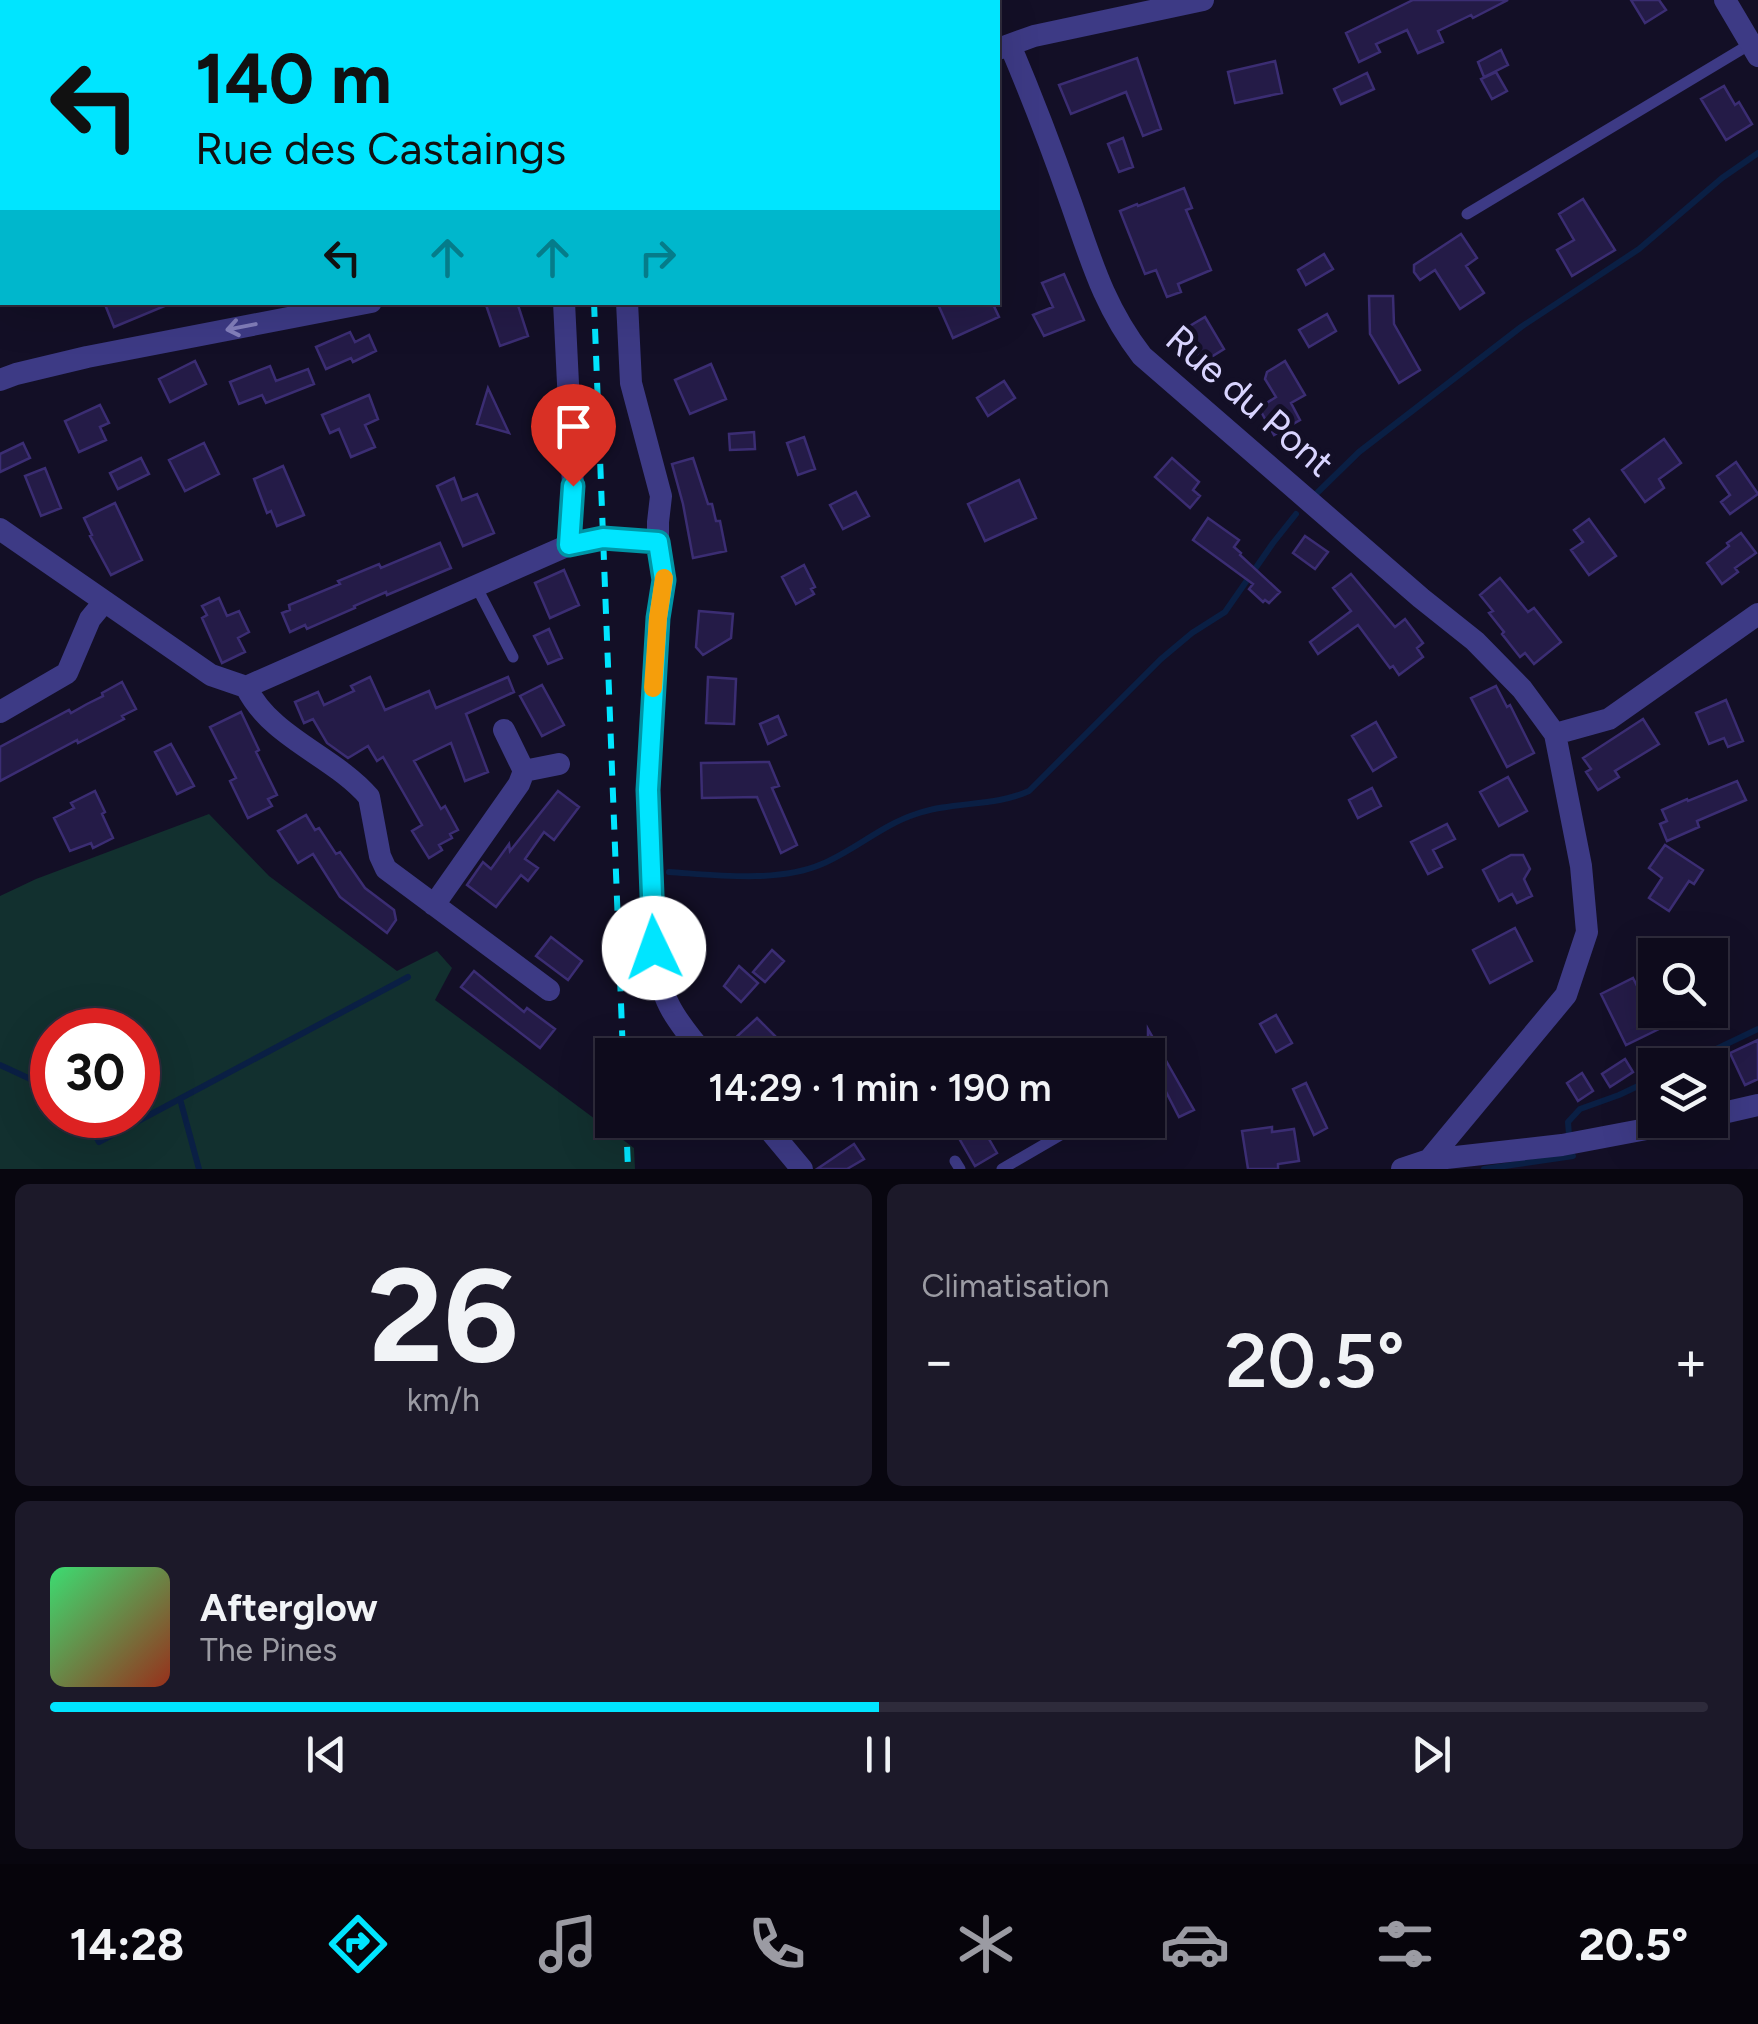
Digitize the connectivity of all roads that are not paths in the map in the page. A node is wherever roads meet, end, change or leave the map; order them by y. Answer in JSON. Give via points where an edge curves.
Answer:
{"nodes":[{"id":1,"x":1202,"y":0,"type":"edge"},
{"id":2,"x":1725,"y":0,"type":"edge"},
{"id":3,"x":1004,"y":47,"type":"edge"},
{"id":4,"x":1755,"y":49,"type":"edge"},
{"id":5,"x":1467,"y":214,"type":"dead end"},
{"id":6,"x":356,"y":305,"type":"edge"},
{"id":7,"x":564,"y":305,"type":"edge"},
{"id":8,"x":627,"y":305,"type":"edge"},
{"id":9,"x":0,"y":380,"type":"edge"},
{"id":10,"x":0,"y":529,"type":"edge"},
{"id":11,"x":658,"y":542,"type":"junction"},
{"id":12,"x":569,"y":545,"type":"junction"},
{"id":13,"x":476,"y":586,"type":"junction"},
{"id":14,"x":104,"y":602,"type":"junction"},
{"id":15,"x":1758,"y":614,"type":"edge"},
{"id":16,"x":513,"y":657,"type":"dead end"},
{"id":17,"x":246,"y":686,"type":"junction"},
{"id":18,"x":0,"y":712,"type":"edge"},
{"id":19,"x":504,"y":730,"type":"dead end"},
{"id":20,"x":1555,"y":734,"type":"junction"},
{"id":21,"x":560,"y":764,"type":"dead end"},
{"id":22,"x":524,"y":771,"type":"junction"},
{"id":23,"x":434,"y":905,"type":"junction"},
{"id":24,"x":549,"y":990,"type":"dead end"},
{"id":25,"x":692,"y":1038,"type":"edge"},
{"id":26,"x":1758,"y":1105,"type":"edge"},
{"id":27,"x":1728,"y":1112,"type":"edge"},
{"id":28,"x":1638,"y":1131,"type":"edge"},
{"id":29,"x":776,"y":1138,"type":"edge"},
{"id":30,"x":1055,"y":1138,"type":"edge"},
{"id":31,"x":1429,"y":1160,"type":"junction"},
{"id":32,"x":802,"y":1169,"type":"edge"},
{"id":33,"x":1002,"y":1169,"type":"edge"},
{"id":34,"x":1402,"y":1169,"type":"edge"}],
"edges":[{"from":1,"to":3,"type":"street"},
{"from":2,"to":4,"type":"street"},
{"from":3,"to":20,"type":"street","name":"Rue du Pont","via":[[1034,102],[1104,298],[1142,356],[1475,642]]},
{"from":4,"to":5,"type":"lane"},
{"from":6,"to":9,"type":"street","one_way":true},
{"from":7,"to":12,"type":"street","via":[[573,486]]},
{"from":8,"to":11,"type":"street","via":[[631,383],[661,496]]},
{"from":10,"to":14,"type":"street"},
{"from":11,"to":12,"type":"street","via":[[603,538]]},
{"from":11,"to":25,"type":"street","via":[[664,580],[648,790],[654,948],[672,1014]]},
{"from":12,"to":13,"type":"street"},
{"from":13,"to":16,"type":"lane"},
{"from":13,"to":17,"type":"street"},
{"from":14,"to":17,"type":"street","via":[[211,675]]},
{"from":14,"to":18,"type":"street","via":[[67,673]]},
{"from":15,"to":20,"type":"street","via":[[1609,719]]},
{"from":17,"to":23,"type":"street","via":[[276,724],[369,797],[386,868]]},
{"from":19,"to":22,"type":"street"},
{"from":20,"to":31,"type":"street","via":[[1587,932],[1566,995]]},
{"from":21,"to":22,"type":"street"},
{"from":22,"to":23,"type":"street","via":[[512,798]]},
{"from":23,"to":24,"type":"street"},
{"from":26,"to":27,"type":"street"},
{"from":28,"to":31,"type":"street"},
{"from":29,"to":32,"type":"street"},
{"from":30,"to":33,"type":"lane"},
{"from":31,"to":34,"type":"street"}]}
